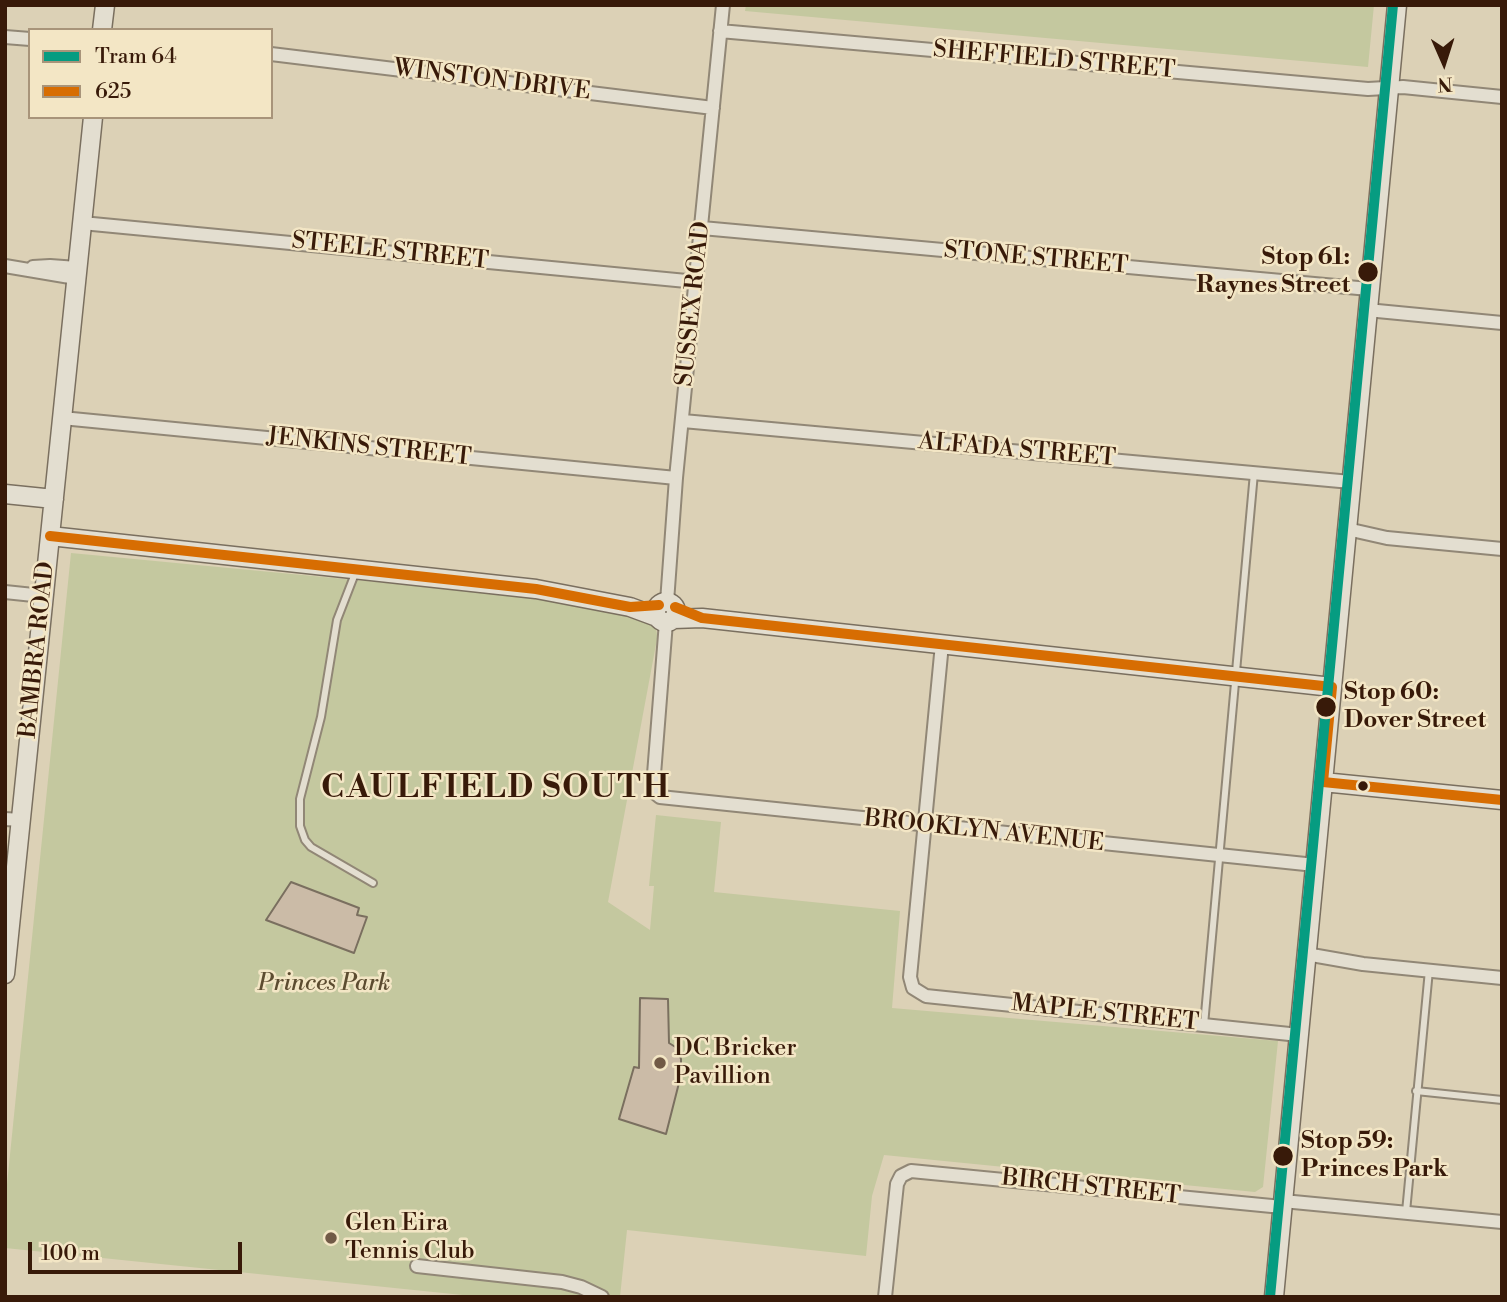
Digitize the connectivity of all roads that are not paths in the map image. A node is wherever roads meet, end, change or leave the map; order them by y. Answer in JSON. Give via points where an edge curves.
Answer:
{"nodes":[{"id":1,"x":105,"y":5,"type":"edge"},
{"id":2,"x":723,"y":5,"type":"edge"},
{"id":3,"x":1397,"y":5,"type":"edge"},
{"id":4,"x":102,"y":28,"type":"edge"},
{"id":5,"x":720,"y":31,"type":"junction"},
{"id":6,"x":5,"y":37,"type":"edge"},
{"id":7,"x":28,"y":40,"type":"edge"},
{"id":8,"x":273,"y":54,"type":"edge"},
{"id":9,"x":1388,"y":89,"type":"junction"},
{"id":10,"x":1502,"y":97,"type":"edge"},
{"id":11,"x":713,"y":108,"type":"junction"},
{"id":12,"x":93,"y":119,"type":"edge"},
{"id":13,"x":82,"y":223,"type":"junction"},
{"id":14,"x":702,"y":228,"type":"junction"},
{"id":15,"x":5,"y":266,"type":"edge"},
{"id":16,"x":77,"y":273,"type":"junction"},
{"id":17,"x":697,"y":282,"type":"junction"},
{"id":18,"x":1369,"y":289,"type":"junction"},
{"id":19,"x":1367,"y":310,"type":"junction"},
{"id":20,"x":1502,"y":323,"type":"edge"},
{"id":21,"x":62,"y":418,"type":"junction"},
{"id":22,"x":683,"y":421,"type":"junction"},
{"id":23,"x":1254,"y":473,"type":"junction"},
{"id":24,"x":676,"y":478,"type":"junction"},
{"id":25,"x":1351,"y":482,"type":"junction"},
{"id":26,"x":5,"y":494,"type":"edge"},
{"id":27,"x":54,"y":499,"type":"junction"},
{"id":28,"x":1346,"y":534,"type":"junction"},
{"id":29,"x":50,"y":536,"type":"junction"},
{"id":30,"x":1502,"y":549,"type":"edge"},
{"id":31,"x":357,"y":569,"type":"junction"},
{"id":32,"x":5,"y":592,"type":"edge"},
{"id":33,"x":43,"y":596,"type":"junction"},
{"id":34,"x":666,"y":612,"type":"junction"},
{"id":35,"x":942,"y":644,"type":"junction"},
{"id":36,"x":1236,"y":677,"type":"junction"},
{"id":37,"x":1332,"y":687,"type":"junction"},
{"id":38,"x":1323,"y":782,"type":"junction"},
{"id":39,"x":654,"y":793,"type":"joint"},
{"id":40,"x":1502,"y":800,"type":"edge"},
{"id":41,"x":13,"y":820,"type":"edge"},
{"id":42,"x":925,"y":826,"type":"junction"},
{"id":43,"x":1219,"y":855,"type":"junction"},
{"id":44,"x":1315,"y":865,"type":"junction"},
{"id":45,"x":373,"y":883,"type":"dead end"},
{"id":46,"x":1306,"y":960,"type":"junction"},
{"id":47,"x":1429,"y":971,"type":"junction"},
{"id":48,"x":5,"y":974,"type":"edge"},
{"id":49,"x":1502,"y":978,"type":"edge"},
{"id":50,"x":1204,"y":1025,"type":"junction"},
{"id":51,"x":1299,"y":1035,"type":"junction"},
{"id":52,"x":1416,"y":1091,"type":"junction"},
{"id":53,"x":1502,"y":1100,"type":"edge"},
{"id":54,"x":1282,"y":1204,"type":"junction"},
{"id":55,"x":1406,"y":1213,"type":"junction"},
{"id":56,"x":1502,"y":1222,"type":"edge"},
{"id":57,"x":417,"y":1266,"type":"dead end"},
{"id":58,"x":602,"y":1297,"type":"edge"},
{"id":59,"x":885,"y":1297,"type":"edge"},
{"id":60,"x":1274,"y":1297,"type":"edge"}],
"edges":[{"from":1,"to":4,"type":"street"},
{"from":2,"to":5,"type":"street","name":"SUSSEX ROAD"},
{"from":3,"to":9,"type":"street"},
{"from":5,"to":9,"type":"street","name":"SHEFFIELD STREET"},
{"from":5,"to":11,"type":"street","name":"SUSSEX ROAD"},
{"from":6,"to":7,"type":"street"},
{"from":8,"to":11,"type":"street","name":"WINSTON DRIVE"},
{"from":9,"to":10,"type":"street","name":"SHEFFIELD STREET"},
{"from":9,"to":18,"type":"street"},
{"from":11,"to":14,"type":"street","name":"SUSSEX ROAD"},
{"from":12,"to":13,"type":"street","name":"BAMBRA ROAD"},
{"from":13,"to":16,"type":"street","name":"BAMBRA ROAD"},
{"from":13,"to":17,"type":"street","name":"STEELE STREET"},
{"from":14,"to":17,"type":"street","name":"SUSSEX ROAD"},
{"from":14,"to":18,"type":"street","name":"STONE STREET"},
{"from":15,"to":16,"type":"street"},
{"from":16,"to":21,"type":"street","name":"BAMBRA ROAD"},
{"from":17,"to":22,"type":"street","name":"SUSSEX ROAD"},
{"from":18,"to":19,"type":"street"},
{"from":19,"to":20,"type":"street"},
{"from":19,"to":25,"type":"street"},
{"from":21,"to":24,"type":"street","name":"JENKINS STREET"},
{"from":21,"to":27,"type":"street","name":"BAMBRA ROAD"},
{"from":22,"to":23,"type":"street","name":"ALFADA STREET"},
{"from":22,"to":24,"type":"street","name":"SUSSEX ROAD"},
{"from":23,"to":25,"type":"street","name":"ALFADA STREET"},
{"from":23,"to":36,"type":"lane"},
{"from":24,"to":34,"type":"street","name":"SUSSEX ROAD"},
{"from":25,"to":28,"type":"street"},
{"from":26,"to":27,"type":"street"},
{"from":27,"to":29,"type":"street","name":"BAMBRA ROAD"},
{"from":28,"to":30,"type":"street"},
{"from":28,"to":37,"type":"street"},
{"from":29,"to":31,"type":"street"},
{"from":29,"to":33,"type":"street","name":"BAMBRA ROAD"},
{"from":31,"to":34,"type":"street","via":[[536,589]]},
{"from":31,"to":45,"type":"lane","via":[[337,620],[321,717],[300,799],[300,826],[310,847]]},
{"from":32,"to":33,"type":"street"},
{"from":33,"to":41,"type":"street","name":"BAMBRA ROAD"},
{"from":34,"to":35,"type":"street"},
{"from":34,"to":39,"type":"street","name":"SUSSEX ROAD"},
{"from":35,"to":36,"type":"street"},
{"from":35,"to":42,"type":"street"},
{"from":36,"to":37,"type":"street"},
{"from":36,"to":43,"type":"lane"},
{"from":37,"to":38,"type":"street"},
{"from":38,"to":40,"type":"street"},
{"from":38,"to":44,"type":"street"},
{"from":39,"to":42,"type":"street","name":"BROOKLYN AVENUE","via":[[672,800]]},
{"from":41,"to":48,"type":"street","name":"BAMBRA ROAD"},
{"from":42,"to":43,"type":"street","name":"BROOKLYN AVENUE"},
{"from":42,"to":50,"type":"street","name":"MAPLE STREET","via":[[910,977],[913,988],[926,996]]},
{"from":43,"to":44,"type":"street","name":"BROOKLYN AVENUE"},
{"from":43,"to":50,"type":"lane"},
{"from":44,"to":46,"type":"street"},
{"from":46,"to":47,"type":"street"},
{"from":46,"to":51,"type":"street"},
{"from":47,"to":49,"type":"street"},
{"from":47,"to":52,"type":"lane"},
{"from":50,"to":51,"type":"street","name":"MAPLE STREET"},
{"from":51,"to":54,"type":"street"},
{"from":52,"to":53,"type":"lane"},
{"from":52,"to":55,"type":"lane"},
{"from":54,"to":55,"type":"street","name":"BIRCH STREET"},
{"from":54,"to":59,"type":"street","name":"BIRCH STREET","via":[[911,1171],[901,1176],[896,1191]]},
{"from":54,"to":60,"type":"street"},
{"from":55,"to":56,"type":"street","name":"BIRCH STREET"},
{"from":57,"to":58,"type":"street","via":[[562,1282]]}]}
